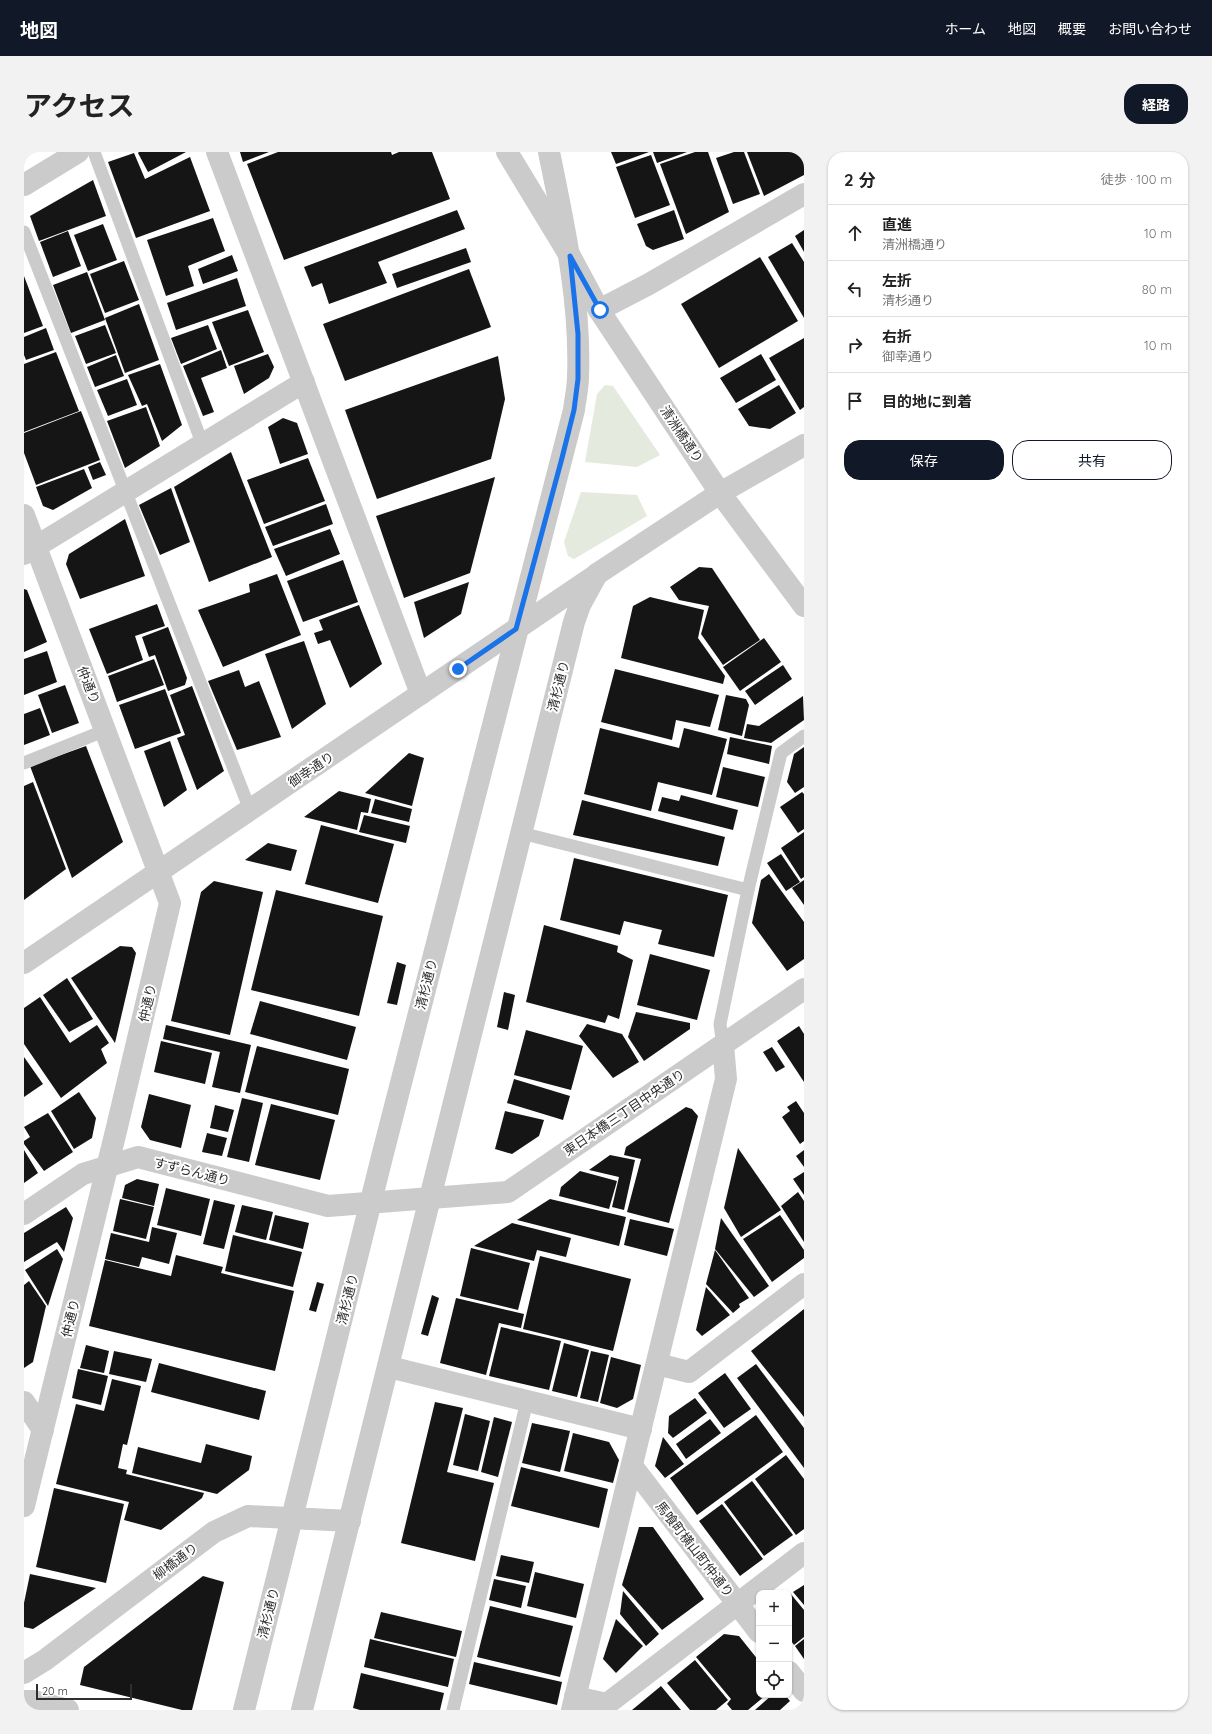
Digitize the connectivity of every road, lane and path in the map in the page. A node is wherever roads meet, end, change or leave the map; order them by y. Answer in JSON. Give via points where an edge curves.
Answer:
{"nodes":[{"id":1,"x":78,"y":152,"type":"edge"},
{"id":2,"x":94,"y":152,"type":"edge"},
{"id":3,"x":217,"y":152,"type":"edge"},
{"id":4,"x":507,"y":152,"type":"edge"},
{"id":5,"x":550,"y":152,"type":"edge"},
{"id":6,"x":24,"y":185,"type":"edge"},
{"id":7,"x":804,"y":194,"type":"edge"},
{"id":8,"x":24,"y":232,"type":"edge"},
{"id":9,"x":570,"y":256,"type":"junction"},
{"id":10,"x":600,"y":310,"type":"junction"},
{"id":11,"x":304,"y":382,"type":"junction"},
{"id":12,"x":202,"y":444,"type":"junction"},
{"id":13,"x":804,"y":445,"type":"edge"},
{"id":14,"x":126,"y":492,"type":"junction"},
{"id":15,"x":720,"y":493,"type":"junction"},
{"id":16,"x":24,"y":516,"type":"edge"},
{"id":17,"x":30,"y":551,"type":"edge"},
{"id":18,"x":597,"y":574,"type":"junction"},
{"id":19,"x":804,"y":606,"type":"edge"},
{"id":20,"x":516,"y":629,"type":"junction"},
{"id":21,"x":421,"y":694,"type":"junction"},
{"id":22,"x":106,"y":730,"type":"junction"},
{"id":23,"x":804,"y":736,"type":"edge"},
{"id":24,"x":24,"y":763,"type":"edge"},
{"id":25,"x":250,"y":810,"type":"junction"},
{"id":26,"x":521,"y":833,"type":"junction"},
{"id":27,"x":159,"y":872,"type":"junction"},
{"id":28,"x":748,"y":890,"type":"junction"},
{"id":29,"x":24,"y":963,"type":"edge"},
{"id":30,"x":804,"y":989,"type":"edge"},
{"id":31,"x":723,"y":1045,"type":"junction"},
{"id":32,"x":108,"y":1166,"type":"junction"},
{"id":33,"x":431,"y":1198,"type":"junction"},
{"id":34,"x":371,"y":1203,"type":"junction"},
{"id":35,"x":24,"y":1214,"type":"edge"},
{"id":36,"x":804,"y":1284,"type":"edge"},
{"id":37,"x":656,"y":1364,"type":"junction"},
{"id":38,"x":389,"y":1367,"type":"junction"},
{"id":39,"x":527,"y":1401,"type":"junction"},
{"id":40,"x":24,"y":1402,"type":"edge"},
{"id":41,"x":641,"y":1429,"type":"junction"},
{"id":42,"x":43,"y":1430,"type":"junction"},
{"id":43,"x":632,"y":1466,"type":"junction"},
{"id":44,"x":24,"y":1506,"type":"edge"},
{"id":45,"x":292,"y":1518,"type":"junction"},
{"id":46,"x":350,"y":1521,"type":"junction"},
{"id":47,"x":804,"y":1553,"type":"edge"},
{"id":48,"x":738,"y":1604,"type":"junction"},
{"id":49,"x":756,"y":1628,"type":"edge"},
{"id":50,"x":24,"y":1673,"type":"edge"},
{"id":51,"x":792,"y":1676,"type":"edge"},
{"id":52,"x":804,"y":1692,"type":"edge"},
{"id":53,"x":24,"y":1701,"type":"edge"},
{"id":54,"x":574,"y":1704,"type":"edge"},
{"id":55,"x":68,"y":1710,"type":"edge"},
{"id":56,"x":244,"y":1710,"type":"edge"},
{"id":57,"x":302,"y":1710,"type":"edge"},
{"id":58,"x":453,"y":1710,"type":"edge"}],
"edges":[{"from":1,"to":6,"type":"street"},
{"from":2,"to":12,"type":"lane"},
{"from":3,"to":11,"type":"street"},
{"from":4,"to":9,"type":"street","name":"清洲橋通り"},
{"from":5,"to":9,"type":"street","name":"清洲橋通り"},
{"from":7,"to":10,"type":"street"},
{"from":8,"to":14,"type":"lane"},
{"from":9,"to":10,"type":"street","name":"清洲橋通り"},
{"from":9,"to":20,"type":"street","name":"清杉通り","via":[[578,334],[574,410]]},
{"from":10,"to":15,"type":"street","name":"清洲橋通り"},
{"from":11,"to":12,"type":"street"},
{"from":11,"to":21,"type":"street"},
{"from":12,"to":14,"type":"street"},
{"from":13,"to":15,"type":"street","name":"御幸通り"},
{"from":14,"to":17,"type":"street"},
{"from":14,"to":25,"type":"lane"},
{"from":15,"to":18,"type":"street","name":"御幸通り"},
{"from":15,"to":19,"type":"street","name":"清洲橋通り"},
{"from":16,"to":17,"type":"street","name":"仲通り"},
{"from":17,"to":22,"type":"street","name":"仲通り"},
{"from":18,"to":20,"type":"street","name":"御幸通り"},
{"from":18,"to":26,"type":"street","name":"清杉通り","via":[[574,622]]},
{"from":20,"to":21,"type":"street","name":"御幸通り"},
{"from":20,"to":34,"type":"street","name":"清杉通り"},
{"from":21,"to":25,"type":"street","name":"御幸通り"},
{"from":22,"to":24,"type":"lane"},
{"from":22,"to":27,"type":"street","name":"仲通り"},
{"from":23,"to":28,"type":"lane","via":[[781,753]]},
{"from":25,"to":27,"type":"street","name":"御幸通り"},
{"from":26,"to":28,"type":"lane"},
{"from":26,"to":33,"type":"street","name":"清杉通り"},
{"from":27,"to":29,"type":"street","name":"御幸通り"},
{"from":27,"to":32,"type":"street","name":"仲通り","via":[[170,903]]},
{"from":28,"to":31,"type":"lane","via":[[720,1024]]},
{"from":30,"to":31,"type":"street","name":"東日本橋三丁目中央通り"},
{"from":31,"to":33,"type":"street","name":"東日本橋三丁目中央通り","via":[[508,1192]]},
{"from":31,"to":37,"type":"street","via":[[726,1079]]},
{"from":32,"to":34,"type":"street","name":"すずらん通り","via":[[138,1157],[328,1206]]},
{"from":32,"to":35,"type":"street","name":"すずらん通り","via":[[83,1174]]},
{"from":32,"to":42,"type":"street","name":"仲通り"},
{"from":33,"to":34,"type":"street","name":"東日本橋三丁目中央通り"},
{"from":33,"to":38,"type":"street","name":"清杉通り"},
{"from":34,"to":45,"type":"street","name":"清杉通り"},
{"from":36,"to":37,"type":"street","via":[[689,1372]]},
{"from":37,"to":41,"type":"street"},
{"from":38,"to":39,"type":"street"},
{"from":38,"to":46,"type":"street","name":"清杉通り"},
{"from":39,"to":41,"type":"street"},
{"from":39,"to":58,"type":"lane"},
{"from":40,"to":42,"type":"street"},
{"from":41,"to":43,"type":"street"},
{"from":42,"to":44,"type":"street","name":"仲通り"},
{"from":43,"to":48,"type":"street","name":"馬喰町横山町仲通り"},
{"from":43,"to":54,"type":"street"},
{"from":45,"to":46,"type":"street","name":"柳橋通り"},
{"from":45,"to":50,"type":"street","name":"柳橋通り","via":[[248,1516],[214,1532],[45,1660]]},
{"from":45,"to":56,"type":"street","name":"清杉通り"},
{"from":46,"to":57,"type":"street","name":"清杉通り"},
{"from":47,"to":48,"type":"street"},
{"from":48,"to":49,"type":"street","name":"馬喰町横山町仲通り"},
{"from":48,"to":54,"type":"street","via":[[607,1704]]},
{"from":51,"to":52,"type":"street"},
{"from":53,"to":55,"type":"street"}]}
